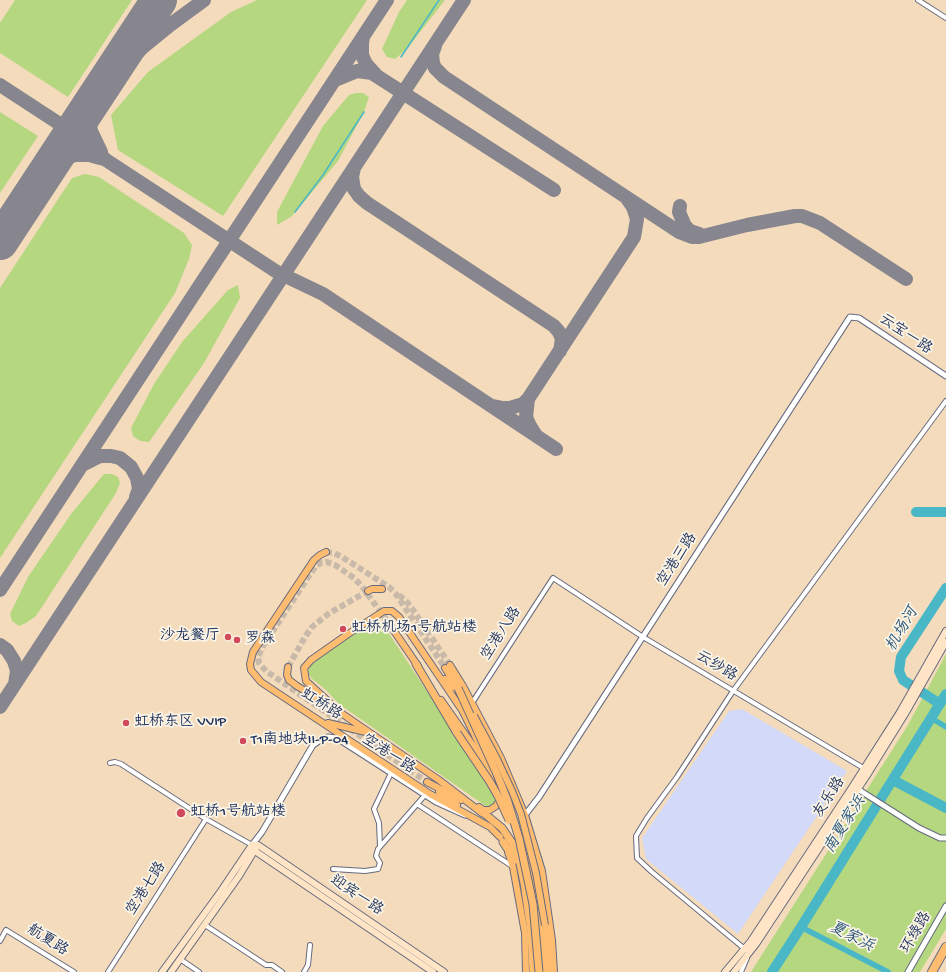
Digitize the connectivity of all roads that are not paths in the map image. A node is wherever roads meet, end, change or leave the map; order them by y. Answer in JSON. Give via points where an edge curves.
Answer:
{"nodes":[{"id":1,"x":918,"y":0,"type":"edge"},
{"id":2,"x":946,"y":18,"type":"edge"},
{"id":3,"x":850,"y":317,"type":"joint"},
{"id":4,"x":946,"y":376,"type":"edge"},
{"id":5,"x":946,"y":401,"type":"edge"},
{"id":6,"x":326,"y":552,"type":"dead end"},
{"id":7,"x":553,"y":578,"type":"joint"},
{"id":8,"x":382,"y":589,"type":"dead end"},
{"id":9,"x":368,"y":591,"type":"tunnel mouth"},
{"id":10,"x":392,"y":628,"type":"tunnel mouth"},
{"id":11,"x":946,"y":631,"type":"edge"},
{"id":12,"x":643,"y":637,"type":"junction"},
{"id":13,"x":946,"y":642,"type":"edge"},
{"id":14,"x":416,"y":664,"type":"junction"},
{"id":15,"x":430,"y":664,"type":"junction"},
{"id":16,"x":288,"y":668,"type":"dead end"},
{"id":17,"x":458,"y":688,"type":"junction"},
{"id":18,"x":733,"y":691,"type":"junction"},
{"id":19,"x":472,"y":703,"type":"junction"},
{"id":20,"x":341,"y":713,"type":"junction"},
{"id":21,"x":324,"y":722,"type":"junction"},
{"id":22,"x":369,"y":732,"type":"junction"},
{"id":23,"x":110,"y":763,"type":"dead end"},
{"id":24,"x":867,"y":770,"type":"junction"},
{"id":25,"x":391,"y":773,"type":"junction"},
{"id":26,"x":498,"y":781,"type":"junction"},
{"id":27,"x":856,"y":787,"type":"junction"},
{"id":28,"x":501,"y":788,"type":"junction"},
{"id":29,"x":425,"y":795,"type":"junction"},
{"id":30,"x":469,"y":802,"type":"junction"},
{"id":31,"x":417,"y":804,"type":"junction"},
{"id":32,"x":480,"y":810,"type":"junction"},
{"id":33,"x":525,"y":815,"type":"junction"},
{"id":34,"x":474,"y":818,"type":"junction"},
{"id":35,"x":206,"y":819,"type":"junction"},
{"id":36,"x":946,"y":838,"type":"edge"},
{"id":37,"x":502,"y":839,"type":"junction"},
{"id":38,"x":380,"y":846,"type":"junction"},
{"id":39,"x":255,"y":847,"type":"junction"},
{"id":40,"x":524,"y":861,"type":"junction"},
{"id":41,"x":513,"y":867,"type":"junction"},
{"id":42,"x":333,"y":869,"type":"dead end"},
{"id":43,"x":524,"y":883,"type":"junction"},
{"id":44,"x":946,"y":906,"type":"edge"},
{"id":45,"x":205,"y":925,"type":"junction"},
{"id":46,"x":0,"y":941,"type":"edge"},
{"id":47,"x":310,"y":946,"type":"dead end"},
{"id":48,"x":946,"y":947,"type":"edge"},
{"id":49,"x":747,"y":952,"type":"junction"},
{"id":50,"x":180,"y":959,"type":"junction"},
{"id":51,"x":74,"y":972,"type":"edge"},
{"id":52,"x":108,"y":972,"type":"edge"},
{"id":53,"x":162,"y":972,"type":"edge"},
{"id":54,"x":171,"y":972,"type":"edge"},
{"id":55,"x":198,"y":972,"type":"edge"},
{"id":56,"x":282,"y":972,"type":"edge"},
{"id":57,"x":304,"y":972,"type":"edge"},
{"id":58,"x":433,"y":972,"type":"edge"},
{"id":59,"x":444,"y":972,"type":"edge"},
{"id":60,"x":526,"y":972,"type":"edge"},
{"id":61,"x":533,"y":972,"type":"edge"},
{"id":62,"x":539,"y":972,"type":"edge"},
{"id":63,"x":544,"y":972,"type":"edge"},
{"id":64,"x":549,"y":972,"type":"edge"},
{"id":65,"x":554,"y":972,"type":"edge"},
{"id":66,"x":725,"y":972,"type":"edge"},
{"id":67,"x":734,"y":972,"type":"edge"},
{"id":68,"x":740,"y":972,"type":"edge"},
{"id":69,"x":908,"y":972,"type":"edge"},
{"id":70,"x":932,"y":972,"type":"edge"}],
"edges":[{"from":1,"to":2,"type":"street"},
{"from":3,"to":4,"type":"street","name":"云宝一路","via":[[859,318]]},
{"from":3,"to":12,"type":"street","name":"空港三路"},
{"from":5,"to":18,"type":"street"},
{"from":6,"to":21,"type":"main road","name":"虹桥路","via":[[314,560],[253,652],[250,664],[251,670],[261,682]]},
{"from":7,"to":12,"type":"street","name":"云纱路"},
{"from":7,"to":19,"type":"street","name":"空港八路"},
{"from":8,"to":9,"type":"main road"},
{"from":10,"to":14,"type":"main road"},
{"from":11,"to":24,"type":"main road","name":"友乐路"},
{"from":12,"to":18,"type":"street","name":"云纱路"},
{"from":12,"to":33,"type":"street","name":"空港三路"},
{"from":13,"to":24,"type":"main road","name":"友乐路","via":[[909,708]]},
{"from":14,"to":26,"type":"main road"},
{"from":14,"to":40,"type":"highway","bridge":true,"via":[[498,796]]},
{"from":15,"to":19,"type":"main road"},
{"from":15,"to":20,"type":"main road","via":[[395,613],[384,611],[310,660],[304,668],[306,681]]},
{"from":15,"to":26,"type":"main road","via":[[462,710]]},
{"from":16,"to":20,"type":"main road","name":"虹桥路","via":[[286,675],[296,686]]},
{"from":17,"to":19,"type":"main road","via":[[447,667]]},
{"from":17,"to":40,"type":"highway","bridge":true,"via":[[504,792]]},
{"from":17,"to":64,"type":"main road","bridge":true,"via":[[497,760],[521,814],[536,873],[545,924]]},
{"from":18,"to":24,"type":"street","name":"云纱路"},
{"from":18,"to":49,"type":"street","via":[[636,836],[637,858]]},
{"from":19,"to":33,"type":"main road","via":[[502,758]]},
{"from":20,"to":22,"type":"main road","name":"虹桥路"},
{"from":21,"to":22,"type":"main road"},
{"from":21,"to":34,"type":"main road","name":"虹桥路","via":[[430,794]]},
{"from":22,"to":30,"type":"main road","name":"虹桥路"},
{"from":23,"to":35,"type":"street","name":"迎宾一路","via":[[119,763]]},
{"from":24,"to":27,"type":"main road","name":"友乐路"},
{"from":25,"to":29,"type":"street","name":"空港一路"},
{"from":25,"to":38,"type":"street","via":[[374,809],[379,823]]},
{"from":25,"to":39,"type":"street","name":"空港一路","via":[[336,738],[322,739],[313,745]]},
{"from":26,"to":28,"type":"main road"},
{"from":27,"to":36,"type":"street","via":[[933,836]]},
{"from":27,"to":49,"type":"main road","name":"友乐路"},
{"from":28,"to":30,"type":"main road","via":[[502,796],[499,802],[490,810],[483,810]]},
{"from":28,"to":63,"type":"main road","via":[[514,815],[536,896]]},
{"from":29,"to":31,"type":"street"},
{"from":29,"to":34,"type":"street","name":"空港一路","via":[[456,812]]},
{"from":30,"to":32,"type":"main road","name":"虹桥路"},
{"from":31,"to":38,"type":"street"},
{"from":31,"to":41,"type":"street"},
{"from":32,"to":34,"type":"main road","via":[[427,782]]},
{"from":32,"to":37,"type":"main road","name":"虹桥路"},
{"from":32,"to":43,"type":"highway","via":[[507,834],[519,859]]},
{"from":33,"to":65,"type":"main road","via":[[542,871]]},
{"from":34,"to":37,"type":"main road","name":"虹桥路","via":[[490,827]]},
{"from":35,"to":39,"type":"street","name":"迎宾一路"},
{"from":35,"to":52,"type":"street","name":"空港七路"},
{"from":37,"to":41,"type":"main road","name":"虹桥路"},
{"from":37,"to":43,"type":"highway","via":[[512,854]]},
{"from":38,"to":42,"type":"street","via":[[376,856],[380,863],[378,869]]},
{"from":39,"to":45,"type":"main road","name":"空港一路","via":[[240,876]]},
{"from":39,"to":53,"type":"main road","name":"空港一路"},
{"from":39,"to":58,"type":"main road","name":"迎宾一路"},
{"from":39,"to":59,"type":"main road","name":"迎宾一路"},
{"from":40,"to":62,"type":"highway","bridge":true,"via":[[533,904]]},
{"from":41,"to":60,"type":"main road","name":"虹桥路","via":[[525,933]]},
{"from":43,"to":61,"type":"highway","via":[[531,931]]},
{"from":44,"to":69,"type":"street","name":"环绿路"},
{"from":45,"to":50,"type":"main road","name":"空港一路"},
{"from":45,"to":56,"type":"street","via":[[266,965],[272,965]]},
{"from":46,"to":51,"type":"street","name":"航夏路","via":[[6,930]]},
{"from":47,"to":57,"type":"street","via":[[308,965]]},
{"from":48,"to":70,"type":"highway"},
{"from":49,"to":66,"type":"main road","name":"友乐路"},
{"from":49,"to":67,"type":"main road","name":"友乐路"},
{"from":49,"to":68,"type":"street"},
{"from":50,"to":54,"type":"main road","name":"空港一路"},
{"from":50,"to":55,"type":"street"}]}
